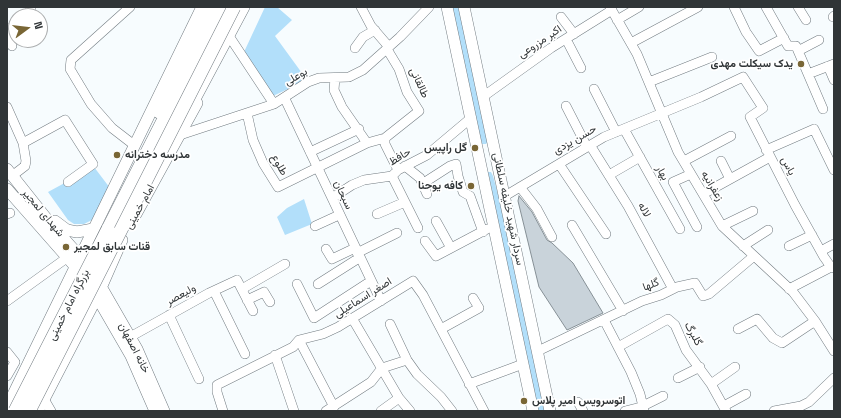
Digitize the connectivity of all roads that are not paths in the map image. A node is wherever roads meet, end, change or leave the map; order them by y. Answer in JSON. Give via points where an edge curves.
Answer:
{"nodes":[{"id":1,"x":130,"y":7,"type":"edge"},
{"id":2,"x":202,"y":7,"type":"edge"},
{"id":3,"x":209,"y":7,"type":"edge"},
{"id":4,"x":222,"y":7,"type":"edge"},
{"id":5,"x":234,"y":7,"type":"edge"},
{"id":6,"x":243,"y":7,"type":"edge"},
{"id":7,"x":248,"y":7,"type":"edge"},
{"id":8,"x":360,"y":7,"type":"edge"},
{"id":9,"x":429,"y":7,"type":"edge"},
{"id":10,"x":447,"y":7,"type":"edge"},
{"id":11,"x":464,"y":7,"type":"edge"},
{"id":12,"x":639,"y":7,"type":"edge"},
{"id":13,"x":698,"y":7,"type":"edge"},
{"id":14,"x":734,"y":7,"type":"edge"},
{"id":15,"x":766,"y":7,"type":"edge"},
{"id":16,"x":798,"y":7,"type":"edge"},
{"id":17,"x":611,"y":9,"type":"edge"},
{"id":18,"x":561,"y":17,"type":"dead end"},
{"id":19,"x":617,"y":20,"type":"junction"},
{"id":20,"x":806,"y":20,"type":"dead end"},
{"id":21,"x":375,"y":30,"type":"junction"},
{"id":22,"x":574,"y":34,"type":"junction"},
{"id":23,"x":784,"y":38,"type":"junction"},
{"id":24,"x":231,"y":39,"type":"junction"},
{"id":25,"x":566,"y":39,"type":"junction"},
{"id":26,"x":819,"y":40,"type":"dead end"},
{"id":27,"x":631,"y":43,"type":"junction"},
{"id":28,"x":355,"y":48,"type":"dead end"},
{"id":29,"x":388,"y":48,"type":"junction"},
{"id":30,"x":798,"y":51,"type":"junction"},
{"id":31,"x":712,"y":57,"type":"dead end"},
{"id":32,"x":831,"y":65,"type":"edge"},
{"id":33,"x":581,"y":68,"type":"dead end"},
{"id":34,"x":808,"y":74,"type":"junction"},
{"id":35,"x":743,"y":77,"type":"joint"},
{"id":36,"x":335,"y":78,"type":"junction"},
{"id":37,"x":834,"y":80,"type":"edge"},
{"id":38,"x":649,"y":82,"type":"junction"},
{"id":39,"x":594,"y":89,"type":"dead end"},
{"id":40,"x":484,"y":96,"type":"junction"},
{"id":41,"x":285,"y":99,"type":"junction"},
{"id":42,"x":274,"y":104,"type":"junction"},
{"id":43,"x":566,"y":106,"type":"dead end"},
{"id":44,"x":7,"y":107,"type":"edge"},
{"id":45,"x":823,"y":108,"type":"dead end"},
{"id":46,"x":247,"y":113,"type":"junction"},
{"id":47,"x":662,"y":113,"type":"junction"},
{"id":48,"x":9,"y":118,"type":"edge"},
{"id":49,"x":471,"y":118,"type":"junction"},
{"id":50,"x":359,"y":129,"type":"junction"},
{"id":51,"x":620,"y":130,"type":"junction"},
{"id":52,"x":180,"y":135,"type":"junction"},
{"id":53,"x":730,"y":136,"type":"dead end"},
{"id":54,"x":384,"y":138,"type":"junction"},
{"id":55,"x":476,"y":139,"type":"junction"},
{"id":56,"x":493,"y":139,"type":"junction"},
{"id":57,"x":22,"y":143,"type":"junction"},
{"id":58,"x":367,"y":143,"type":"junction"},
{"id":59,"x":134,"y":145,"type":"junction"},
{"id":60,"x":588,"y":146,"type":"junction"},
{"id":61,"x":310,"y":152,"type":"junction"},
{"id":62,"x":768,"y":154,"type":"junction"},
{"id":63,"x":640,"y":157,"type":"junction"},
{"id":64,"x":684,"y":161,"type":"junction"},
{"id":65,"x":721,"y":161,"type":"dead end"},
{"id":66,"x":559,"y":164,"type":"junction"},
{"id":67,"x":318,"y":168,"type":"junction"},
{"id":68,"x":834,"y":170,"type":"edge"},
{"id":69,"x":399,"y":171,"type":"junction"},
{"id":70,"x":10,"y":172,"type":"edge"},
{"id":71,"x":483,"y":174,"type":"junction"},
{"id":72,"x":691,"y":174,"type":"junction"},
{"id":73,"x":500,"y":175,"type":"junction"},
{"id":74,"x":609,"y":175,"type":"junction"},
{"id":75,"x":730,"y":179,"type":"junction"},
{"id":76,"x":68,"y":182,"type":"dead end"},
{"id":77,"x":422,"y":184,"type":"junction"},
{"id":78,"x":520,"y":187,"type":"junction"},
{"id":79,"x":7,"y":189,"type":"edge"},
{"id":80,"x":427,"y":194,"type":"dead end"},
{"id":81,"x":703,"y":194,"type":"junction"},
{"id":82,"x":505,"y":196,"type":"junction"},
{"id":83,"x":332,"y":198,"type":"junction"},
{"id":84,"x":405,"y":202,"type":"junction"},
{"id":85,"x":753,"y":210,"type":"dead end"},
{"id":86,"x":43,"y":214,"type":"junction"},
{"id":87,"x":377,"y":214,"type":"dead end"},
{"id":88,"x":340,"y":215,"type":"junction"},
{"id":89,"x":436,"y":221,"type":"dead end"},
{"id":90,"x":572,"y":225,"type":"dead end"},
{"id":91,"x":315,"y":226,"type":"dead end"},
{"id":92,"x":493,"y":226,"type":"junction"},
{"id":93,"x":722,"y":226,"type":"junction"},
{"id":94,"x":697,"y":227,"type":"dead end"},
{"id":95,"x":418,"y":228,"type":"dead end"},
{"id":96,"x":94,"y":229,"type":"junction"},
{"id":97,"x":115,"y":229,"type":"junction"},
{"id":98,"x":680,"y":229,"type":"dead end"},
{"id":99,"x":768,"y":230,"type":"dead end"},
{"id":100,"x":482,"y":232,"type":"junction"},
{"id":101,"x":397,"y":233,"type":"dead end"},
{"id":102,"x":606,"y":234,"type":"dead end"},
{"id":103,"x":812,"y":235,"type":"junction"},
{"id":104,"x":552,"y":237,"type":"dead end"},
{"id":105,"x":425,"y":240,"type":"dead end"},
{"id":106,"x":834,"y":244,"type":"edge"},
{"id":107,"x":743,"y":246,"type":"junction"},
{"id":108,"x":789,"y":246,"type":"dead end"},
{"id":109,"x":451,"y":248,"type":"junction"},
{"id":110,"x":326,"y":249,"type":"dead end"},
{"id":111,"x":821,"y":251,"type":"junction"},
{"id":112,"x":357,"y":253,"type":"junction"},
{"id":113,"x":754,"y":256,"type":"junction"},
{"id":114,"x":68,"y":257,"type":"junction"},
{"id":115,"x":78,"y":261,"type":"junction"},
{"id":116,"x":285,"y":264,"type":"dead end"},
{"id":117,"x":832,"y":267,"type":"edge"},
{"id":118,"x":371,"y":281,"type":"junction"},
{"id":119,"x":297,"y":284,"type":"dead end"},
{"id":120,"x":318,"y":284,"type":"dead end"},
{"id":121,"x":242,"y":289,"type":"junction"},
{"id":122,"x":673,"y":289,"type":"junction"},
{"id":123,"x":789,"y":289,"type":"junction"},
{"id":124,"x":214,"y":291,"type":"junction"},
{"id":125,"x":102,"y":294,"type":"junction"},
{"id":126,"x":473,"y":298,"type":"dead end"},
{"id":127,"x":7,"y":300,"type":"edge"},
{"id":128,"x":247,"y":300,"type":"junction"},
{"id":129,"x":381,"y":301,"type":"junction"},
{"id":130,"x":270,"y":302,"type":"dead end"},
{"id":131,"x":253,"y":311,"type":"dead end"},
{"id":132,"x":623,"y":311,"type":"junction"},
{"id":133,"x":169,"y":315,"type":"junction"},
{"id":134,"x":352,"y":318,"type":"junction"},
{"id":135,"x":85,"y":319,"type":"junction"},
{"id":136,"x":604,"y":320,"type":"junction"},
{"id":137,"x":815,"y":321,"type":"junction"},
{"id":138,"x":112,"y":322,"type":"junction"},
{"id":139,"x":390,"y":324,"type":"dead end"},
{"id":140,"x":441,"y":329,"type":"junction"},
{"id":141,"x":738,"y":329,"type":"dead end"},
{"id":142,"x":124,"y":332,"type":"junction"},
{"id":143,"x":299,"y":340,"type":"junction"},
{"id":144,"x":618,"y":347,"type":"junction"},
{"id":145,"x":538,"y":351,"type":"junction"},
{"id":146,"x":834,"y":351,"type":"edge"},
{"id":147,"x":7,"y":352,"type":"edge"},
{"id":148,"x":246,"y":354,"type":"dead end"},
{"id":149,"x":275,"y":355,"type":"junction"},
{"id":150,"x":407,"y":360,"type":"junction"},
{"id":151,"x":523,"y":364,"type":"junction"},
{"id":152,"x":735,"y":367,"type":"dead end"},
{"id":153,"x":382,"y":368,"type":"junction"},
{"id":154,"x":700,"y":368,"type":"junction"},
{"id":155,"x":7,"y":376,"type":"edge"},
{"id":156,"x":678,"y":378,"type":"dead end"},
{"id":157,"x":834,"y":378,"type":"edge"},
{"id":158,"x":199,"y":379,"type":"dead end"},
{"id":159,"x":470,"y":384,"type":"junction"},
{"id":160,"x":711,"y":384,"type":"junction"},
{"id":161,"x":746,"y":394,"type":"dead end"},
{"id":162,"x":663,"y":396,"type":"dead end"},
{"id":163,"x":398,"y":398,"type":"junction"},
{"id":164,"x":44,"y":400,"type":"junction"},
{"id":165,"x":578,"y":402,"type":"dead end"},
{"id":166,"x":7,"y":407,"type":"edge"},
{"id":167,"x":330,"y":409,"type":"edge"},
{"id":168,"x":643,"y":409,"type":"edge"},
{"id":169,"x":725,"y":409,"type":"edge"},
{"id":170,"x":15,"y":411,"type":"edge"},
{"id":171,"x":29,"y":411,"type":"edge"},
{"id":172,"x":38,"y":411,"type":"edge"},
{"id":173,"x":50,"y":411,"type":"edge"},
{"id":174,"x":155,"y":411,"type":"edge"},
{"id":175,"x":164,"y":411,"type":"edge"},
{"id":176,"x":224,"y":411,"type":"edge"},
{"id":177,"x":294,"y":411,"type":"edge"},
{"id":178,"x":381,"y":411,"type":"edge"},
{"id":179,"x":410,"y":411,"type":"edge"},
{"id":180,"x":452,"y":411,"type":"edge"},
{"id":181,"x":484,"y":411,"type":"edge"},
{"id":182,"x":533,"y":411,"type":"edge"},
{"id":183,"x":550,"y":411,"type":"edge"},
{"id":184,"x":583,"y":411,"type":"edge"},
{"id":185,"x":625,"y":411,"type":"edge"},
{"id":186,"x":774,"y":411,"type":"edge"}],
"edges":[{"from":1,"to":59,"type":"street","via":[[71,60],[70,69],[91,104],[112,128]]},
{"from":2,"to":59,"type":"main road"},
{"from":3,"to":97,"type":"highway","via":[[172,81]]},
{"from":4,"to":97,"type":"highway","name":"بزرگراه امام خمینی"},
{"from":5,"to":97,"type":"highway","name":"بزرگراه امام خمینی","bridge":true},
{"from":6,"to":97,"type":"highway","via":[[205,80]]},
{"from":7,"to":24,"type":"main road","name":"امام خمینی"},
{"from":8,"to":21,"type":"street"},
{"from":9,"to":29,"type":"street","name":"بوعلی"},
{"from":10,"to":49,"type":"main road","name":"سردار شهید خلیفه سلطانی"},
{"from":11,"to":40,"type":"main road","name":"سردار شهید خلیفه سلطانی"},
{"from":12,"to":19,"type":"street"},
{"from":13,"to":27,"type":"street"},
{"from":14,"to":23,"type":"street","via":[[759,51]]},
{"from":15,"to":23,"type":"street"},
{"from":16,"to":20,"type":"street"},
{"from":17,"to":19,"type":"street","name":"زعفرانیه"},
{"from":17,"to":22,"type":"street","name":"اکبر مزروعی"},
{"from":18,"to":22,"type":"street"},
{"from":19,"to":27,"type":"street","name":"زعفرانیه"},
{"from":21,"to":28,"type":"street","via":[[363,37]]},
{"from":21,"to":29,"type":"street"},
{"from":22,"to":25,"type":"street","name":"اکبر مزروعی"},
{"from":23,"to":30,"type":"street","via":[[788,46],[796,46]]},
{"from":24,"to":42,"type":"street"},
{"from":24,"to":52,"type":"main road","name":"امام خمینی"},
{"from":25,"to":33,"type":"street"},
{"from":25,"to":40,"type":"street","name":"اکبر مزروعی"},
{"from":26,"to":30,"type":"street"},
{"from":27,"to":38,"type":"street","name":"زعفرانیه"},
{"from":29,"to":36,"type":"street","name":"بوعلی","via":[[363,70],[349,77]]},
{"from":29,"to":54,"type":"street","name":"طالقانی","via":[[407,92],[419,111]]},
{"from":30,"to":34,"type":"street"},
{"from":31,"to":38,"type":"street"},
{"from":32,"to":34,"type":"street"},
{"from":32,"to":37,"type":"street"},
{"from":34,"to":45,"type":"street"},
{"from":35,"to":47,"type":"street","name":"حسن یزدی"},
{"from":35,"to":62,"type":"street","name":"یاس","via":[[763,108],[750,117]]},
{"from":36,"to":41,"type":"street","name":"بوعلی","via":[[319,78],[308,82]]},
{"from":36,"to":50,"type":"street","via":[[334,90],[342,107]]},
{"from":38,"to":47,"type":"street","name":"زعفرانیه"},
{"from":39,"to":51,"type":"street","name":"بهار"},
{"from":40,"to":56,"type":"main road","name":"سردار شهید خلیفه سلطانی"},
{"from":41,"to":42,"type":"street","name":"بوعلی"},
{"from":41,"to":61,"type":"street","name":"سبحان"},
{"from":42,"to":46,"type":"street","name":"بوعلی"},
{"from":43,"to":60,"type":"street","name":"لاله"},
{"from":44,"to":48,"type":"street"},
{"from":46,"to":52,"type":"street","name":"بوعلی"},
{"from":46,"to":67,"type":"street","name":"طلوع","via":[[253,140],[278,186]]},
{"from":47,"to":51,"type":"street","name":"حسن یزدی"},
{"from":47,"to":64,"type":"street","name":"زعفرانیه"},
{"from":48,"to":57,"type":"street"},
{"from":49,"to":55,"type":"main road","name":"سردار شهید خلیفه سلطانی"},
{"from":49,"to":69,"type":"street","name":"حافظ","via":[[427,156]]},
{"from":50,"to":58,"type":"street"},
{"from":50,"to":61,"type":"street"},
{"from":51,"to":60,"type":"street","name":"حسن یزدی"},
{"from":51,"to":63,"type":"street","name":"بهار"},
{"from":52,"to":125,"type":"main road","name":"امام خمینی","via":[[129,226],[108,273]]},
{"from":53,"to":64,"type":"street"},
{"from":54,"to":58,"type":"street","name":"طالقانی"},
{"from":54,"to":69,"type":"street"},
{"from":55,"to":56,"type":"main road","via":[[480,148],[485,150],[490,147]]},
{"from":55,"to":71,"type":"main road","name":"سردار شهید خلیفه سلطانی"},
{"from":56,"to":73,"type":"main road","name":"سردار شهید خلیفه سلطانی"},
{"from":57,"to":70,"type":"street","via":[[25,166]]},
{"from":57,"to":76,"type":"street","via":[[65,120],[94,164]]},
{"from":58,"to":67,"type":"street","name":"طالقانی"},
{"from":59,"to":96,"type":"main road"},
{"from":60,"to":66,"type":"street","name":"حسن یزدی"},
{"from":60,"to":74,"type":"street","name":"لاله"},
{"from":61,"to":67,"type":"street","name":"سبحان"},
{"from":62,"to":68,"type":"street","via":[[814,129]]},
{"from":62,"to":75,"type":"street"},
{"from":62,"to":103,"type":"street","name":"یاس"},
{"from":63,"to":74,"type":"street"},
{"from":63,"to":98,"type":"street","name":"بهار"},
{"from":64,"to":72,"type":"street","name":"زعفرانیه"},
{"from":65,"to":75,"type":"street"},
{"from":66,"to":78,"type":"street","name":"حسن یزدی"},
{"from":66,"to":102,"type":"street"},
{"from":67,"to":83,"type":"street","name":"سبحان"},
{"from":69,"to":77,"type":"street","via":[[420,178]]},
{"from":69,"to":83,"type":"street","name":"حافظ","via":[[364,180]]},
{"from":69,"to":84,"type":"street"},
{"from":70,"to":86,"type":"main road","name":"شهدای لمجیر"},
{"from":71,"to":73,"type":"main road","via":[[490,167]]},
{"from":71,"to":92,"type":"main road","name":"سردار شهید خلیفه سلطانی"},
{"from":72,"to":81,"type":"street","name":"زعفرانیه"},
{"from":72,"to":94,"type":"street","via":[[672,182]]},
{"from":73,"to":82,"type":"main road","name":"سردار شهید خلیفه سلطانی"},
{"from":74,"to":122,"type":"street","name":"لاله"},
{"from":75,"to":81,"type":"street"},
{"from":77,"to":80,"type":"street"},
{"from":77,"to":100,"type":"street","via":[[456,164],[463,192],[470,196]]},
{"from":78,"to":82,"type":"street","name":"حسن یزدی"},
{"from":78,"to":104,"type":"street","via":[[537,209]]},
{"from":79,"to":114,"type":"main road","name":"شهدای لمجیر"},
{"from":81,"to":93,"type":"street","name":"زعفرانیه"},
{"from":82,"to":145,"type":"main road","name":"سردار شهید خلیفه سلطانی"},
{"from":83,"to":88,"type":"street","name":"سبحان"},
{"from":84,"to":87,"type":"street"},
{"from":84,"to":95,"type":"street"},
{"from":85,"to":93,"type":"street"},
{"from":86,"to":96,"type":"main road","via":[[67,230],[77,232]]},
{"from":86,"to":115,"type":"main road","name":"شهدای لمجیر"},
{"from":88,"to":91,"type":"street"},
{"from":88,"to":112,"type":"street","name":"سبحان"},
{"from":89,"to":109,"type":"street"},
{"from":90,"to":132,"type":"street"},
{"from":92,"to":100,"type":"street"},
{"from":92,"to":151,"type":"main road","name":"سردار شهید خلیفه سلطانی"},
{"from":93,"to":107,"type":"street","name":"زعفرانیه"},
{"from":96,"to":115,"type":"main road"},
{"from":97,"to":170,"type":"highway","name":"بزرگراه امام خمینی","bridge":true},
{"from":97,"to":171,"type":"highway","name":"بزرگراه امام خمینی","bridge":true},
{"from":99,"to":107,"type":"street"},
{"from":100,"to":109,"type":"street"},
{"from":101,"to":112,"type":"street"},
{"from":103,"to":108,"type":"street"},
{"from":103,"to":111,"type":"street","name":"یاس"},
{"from":105,"to":109,"type":"street","via":[[436,256]]},
{"from":106,"to":111,"type":"street"},
{"from":107,"to":113,"type":"street","name":"زعفرانیه"},
{"from":110,"to":112,"type":"street","via":[[332,259]]},
{"from":111,"to":117,"type":"street","name":"یاس"},
{"from":112,"to":118,"type":"street","name":"سبحان"},
{"from":112,"to":120,"type":"street"},
{"from":113,"to":122,"type":"street","name":"گلها","via":[[709,294],[703,296],[695,283]]},
{"from":113,"to":123,"type":"street","name":"زعفرانیه"},
{"from":114,"to":115,"type":"main road","name":"شهدای لمجیر"},
{"from":114,"to":127,"type":"street"},
{"from":115,"to":125,"type":"main road"},
{"from":115,"to":166,"type":"main road"},
{"from":116,"to":121,"type":"street"},
{"from":117,"to":123,"type":"street"},
{"from":118,"to":119,"type":"street","via":[[314,318]]},
{"from":118,"to":129,"type":"street","name":"سبحان"},
{"from":121,"to":124,"type":"street","name":"ولیعصر","via":[[237,280]]},
{"from":121,"to":128,"type":"street"},
{"from":122,"to":132,"type":"street","name":"گلها"},
{"from":123,"to":137,"type":"street","name":"زعفرانیه"},
{"from":124,"to":133,"type":"street","name":"ولیعصر"},
{"from":124,"to":148,"type":"street"},
{"from":125,"to":135,"type":"main road","name":"امام خمینی"},
{"from":125,"to":138,"type":"main road","name":"خانه اصفهان"},
{"from":125,"to":142,"type":"main road","name":"خانه اصفهان"},
{"from":126,"to":140,"type":"street","via":[[480,308]]},
{"from":128,"to":130,"type":"street","via":[[264,292]]},
{"from":128,"to":131,"type":"street"},
{"from":129,"to":134,"type":"street","name":"اصغر اسماعیلی"},
{"from":129,"to":140,"type":"street","name":"اصغر اسماعیلی","via":[[413,281]]},
{"from":132,"to":136,"type":"street","name":"گلها"},
{"from":133,"to":142,"type":"street","name":"ولیعصر"},
{"from":133,"to":158,"type":"street"},
{"from":134,"to":143,"type":"street","name":"اصغر اسماعیلی","via":[[323,334]]},
{"from":134,"to":153,"type":"street"},
{"from":135,"to":138,"type":"main road","via":[[96,315]]},
{"from":135,"to":164,"type":"main road","name":"امام خمینی"},
{"from":136,"to":144,"type":"street"},
{"from":136,"to":145,"type":"street","name":"گلها"},
{"from":137,"to":141,"type":"street","via":[[782,343],[773,338],[757,318]]},
{"from":137,"to":146,"type":"street","name":"زعفرانیه"},
{"from":138,"to":142,"type":"main road","name":"خانه اصفهان"},
{"from":139,"to":150,"type":"street"},
{"from":140,"to":159,"type":"street","name":"اصغر اسماعیلی"},
{"from":142,"to":174,"type":"main road","name":"خانه اصفهان","via":[[131,356]]},
{"from":142,"to":175,"type":"main road","name":"خانه اصفهان"},
{"from":143,"to":149,"type":"street","name":"اصغر اسماعیلی","via":[[293,347]]},
{"from":143,"to":167,"type":"street"},
{"from":144,"to":154,"type":"street","name":"گلبرگ","via":[[668,319],[675,325],[686,350]]},
{"from":144,"to":168,"type":"street","via":[[631,372]]},
{"from":145,"to":183,"type":"main road","name":"سردار شهید خلیفه سلطانی"},
{"from":147,"to":155,"type":"street","via":[[15,362]]},
{"from":149,"to":176,"type":"street","name":"اصغر اسماعیلی","via":[[217,385]]},
{"from":149,"to":177,"type":"street"},
{"from":150,"to":153,"type":"street"},
{"from":150,"to":180,"type":"street"},
{"from":151,"to":159,"type":"street"},
{"from":151,"to":182,"type":"main road","name":"سردار شهید خلیفه سلطانی"},
{"from":152,"to":160,"type":"street"},
{"from":153,"to":163,"type":"street"},
{"from":153,"to":167,"type":"street","via":[[371,382]]},
{"from":154,"to":156,"type":"street"},
{"from":154,"to":160,"type":"street","name":"گلبرگ"},
{"from":157,"to":186,"type":"street","via":[[809,402]]},
{"from":159,"to":181,"type":"street","name":"اصغر اسماعیلی"},
{"from":160,"to":169,"type":"street","name":"گلبرگ"},
{"from":161,"to":169,"type":"street"},
{"from":162,"to":168,"type":"street"},
{"from":163,"to":178,"type":"street"},
{"from":163,"to":179,"type":"street"},
{"from":164,"to":172,"type":"main road","name":"امام خمینی"},
{"from":164,"to":173,"type":"street"},
{"from":165,"to":184,"type":"street"},
{"from":168,"to":185,"type":"street"}]}
